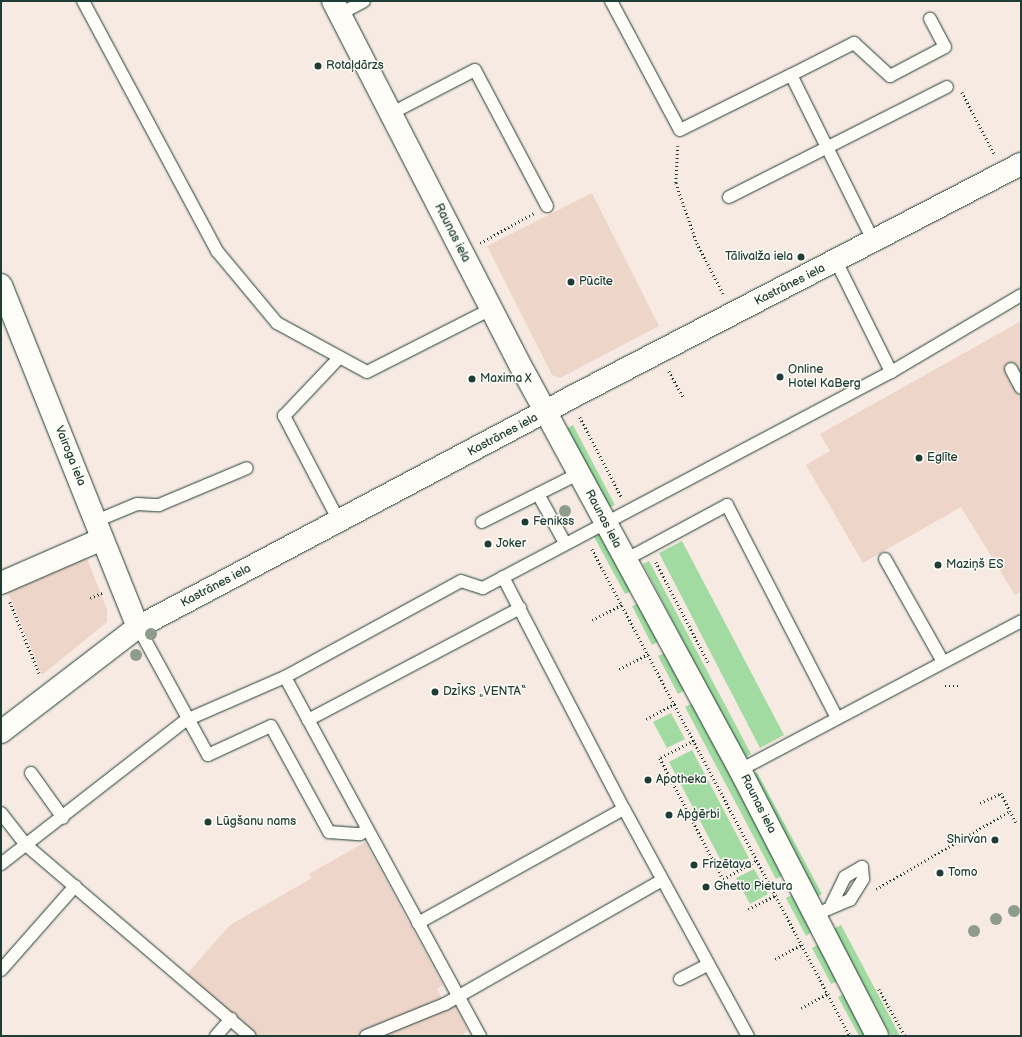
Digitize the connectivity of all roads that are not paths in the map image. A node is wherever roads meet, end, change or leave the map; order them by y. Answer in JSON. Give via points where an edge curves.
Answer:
{"nodes":[{"id":1,"x":83,"y":1,"type":"edge"},
{"id":2,"x":364,"y":1,"type":"edge"},
{"id":3,"x":611,"y":1,"type":"edge"},
{"id":4,"x":336,"y":8,"type":"edge"},
{"id":5,"x":930,"y":19,"type":"dead end"},
{"id":6,"x":791,"y":75,"type":"junction"},
{"id":7,"x":947,"y":87,"type":"road end"},
{"id":8,"x":392,"y":113,"type":"junction"},
{"id":9,"x":828,"y":147,"type":"junction"},
{"id":10,"x":1021,"y":164,"type":"edge"},
{"id":11,"x":729,"y":197,"type":"dead end"},
{"id":12,"x":547,"y":206,"type":"road end"},
{"id":13,"x":874,"y":242,"type":"junction"},
{"id":14,"x":836,"y":261,"type":"junction"},
{"id":15,"x":1,"y":285,"type":"edge"},
{"id":16,"x":1021,"y":295,"type":"edge"},
{"id":17,"x":491,"y":308,"type":"junction"},
{"id":18,"x":340,"y":357,"type":"junction"},
{"id":19,"x":1011,"y":370,"type":"dead end"},
{"id":20,"x":891,"y":372,"type":"junction"},
{"id":21,"x":1021,"y":388,"type":"edge"},
{"id":22,"x":546,"y":413,"type":"junction"},
{"id":23,"x":247,"y":468,"type":"dead end"},
{"id":24,"x":578,"y":474,"type":"junction"},
{"id":25,"x":538,"y":494,"type":"junction"},
{"id":26,"x":339,"y":521,"type":"junction"},
{"id":27,"x":482,"y":522,"type":"dead end"},
{"id":28,"x":604,"y":522,"type":"junction"},
{"id":29,"x":99,"y":530,"type":"junction"},
{"id":30,"x":565,"y":543,"type":"junction"},
{"id":31,"x":885,"y":559,"type":"dead end"},
{"id":32,"x":625,"y":560,"type":"junction"},
{"id":33,"x":503,"y":577,"type":"junction"},
{"id":34,"x":2,"y":582,"type":"edge"},
{"id":35,"x":520,"y":608,"type":"junction"},
{"id":36,"x":1021,"y":621,"type":"edge"},
{"id":37,"x":138,"y":627,"type":"junction"},
{"id":38,"x":943,"y":662,"type":"junction"},
{"id":39,"x":284,"y":677,"type":"junction"},
{"id":40,"x":837,"y":718,"type":"junction"},
{"id":41,"x":186,"y":720,"type":"junction"},
{"id":42,"x":308,"y":720,"type":"junction"},
{"id":43,"x":1,"y":732,"type":"edge"},
{"id":44,"x":740,"y":770,"type":"junction"},
{"id":45,"x":31,"y":773,"type":"dead end"},
{"id":46,"x":624,"y":809,"type":"junction"},
{"id":47,"x":1,"y":813,"type":"edge"},
{"id":48,"x":63,"y":818,"type":"junction"},
{"id":49,"x":367,"y":830,"type":"junction"},
{"id":50,"x":26,"y":845,"type":"junction"},
{"id":51,"x":1,"y":864,"type":"edge"},
{"id":52,"x":662,"y":880,"type":"junction"},
{"id":53,"x":75,"y":886,"type":"junction"},
{"id":54,"x":823,"y":910,"type":"junction"},
{"id":55,"x":418,"y":923,"type":"junction"},
{"id":56,"x":708,"y":965,"type":"junction"},
{"id":57,"x":1,"y":970,"type":"edge"},
{"id":58,"x":680,"y":979,"type":"dead end"},
{"id":59,"x":458,"y":997,"type":"junction"},
{"id":60,"x":231,"y":1019,"type":"junction"},
{"id":61,"x":216,"y":1036,"type":"edge"},
{"id":62,"x":250,"y":1036,"type":"edge"},
{"id":63,"x":366,"y":1036,"type":"edge"},
{"id":64,"x":480,"y":1036,"type":"edge"},
{"id":65,"x":748,"y":1036,"type":"edge"},
{"id":66,"x":877,"y":1036,"type":"edge"}],
"edges":[{"from":1,"to":18,"type":"lane","via":[[217,251],[277,323]]},
{"from":2,"to":4,"type":"lane"},
{"from":3,"to":6,"type":"lane","via":[[680,130]]},
{"from":4,"to":8,"type":"street","name":"Raunas iela"},
{"from":5,"to":6,"type":"lane","via":[[945,47],[890,76],[854,43]]},
{"from":6,"to":9,"type":"lane"},
{"from":7,"to":9,"type":"lane"},
{"from":8,"to":12,"type":"lane","via":[[475,70]]},
{"from":8,"to":17,"type":"street","name":"Raunas iela"},
{"from":9,"to":11,"type":"lane"},
{"from":9,"to":13,"type":"lane"},
{"from":10,"to":13,"type":"street","name":"Kastrānes iela"},
{"from":13,"to":14,"type":"street","name":"Kastrānes iela"},
{"from":14,"to":20,"type":"lane"},
{"from":14,"to":22,"type":"street","name":"Kastrānes iela"},
{"from":15,"to":29,"type":"street","name":"Vairoga iela"},
{"from":16,"to":20,"type":"lane"},
{"from":17,"to":18,"type":"lane","via":[[367,372]]},
{"from":17,"to":22,"type":"street","name":"Raunas iela"},
{"from":18,"to":26,"type":"lane","via":[[284,416]]},
{"from":19,"to":21,"type":"lane"},
{"from":20,"to":28,"type":"lane"},
{"from":22,"to":24,"type":"street","name":"Raunas iela"},
{"from":22,"to":26,"type":"street","name":"Kastrānes iela"},
{"from":23,"to":29,"type":"lane","via":[[159,505],[137,504]]},
{"from":24,"to":25,"type":"lane"},
{"from":24,"to":28,"type":"street","name":"Raunas iela"},
{"from":25,"to":27,"type":"lane"},
{"from":25,"to":30,"type":"lane"},
{"from":26,"to":37,"type":"street","name":"Kastrānes iela"},
{"from":28,"to":30,"type":"lane"},
{"from":28,"to":32,"type":"street","name":"Raunas iela"},
{"from":29,"to":34,"type":"street"},
{"from":29,"to":37,"type":"street","name":"Vairoga iela"},
{"from":30,"to":33,"type":"lane"},
{"from":31,"to":38,"type":"lane"},
{"from":32,"to":40,"type":"lane","via":[[727,506]]},
{"from":32,"to":44,"type":"street","name":"Raunas iela"},
{"from":33,"to":35,"type":"lane"},
{"from":33,"to":39,"type":"lane","via":[[483,588],[461,581]]},
{"from":35,"to":42,"type":"lane"},
{"from":35,"to":46,"type":"lane"},
{"from":36,"to":38,"type":"lane"},
{"from":37,"to":41,"type":"lane"},
{"from":37,"to":43,"type":"street","name":"Kastrānes iela"},
{"from":38,"to":40,"type":"lane"},
{"from":39,"to":41,"type":"lane"},
{"from":39,"to":42,"type":"lane"},
{"from":40,"to":44,"type":"lane"},
{"from":41,"to":48,"type":"lane"},
{"from":41,"to":49,"type":"lane","via":[[208,755],[271,726],[329,832],[360,834]]},
{"from":42,"to":49,"type":"lane"},
{"from":44,"to":54,"type":"street","name":"Raunas iela","via":[[798,883]]},
{"from":45,"to":48,"type":"lane"},
{"from":46,"to":52,"type":"lane"},
{"from":46,"to":55,"type":"lane"},
{"from":47,"to":50,"type":"lane"},
{"from":48,"to":50,"type":"lane"},
{"from":49,"to":55,"type":"lane"},
{"from":50,"to":51,"type":"lane"},
{"from":50,"to":53,"type":"lane"},
{"from":52,"to":56,"type":"lane"},
{"from":52,"to":59,"type":"lane"},
{"from":53,"to":57,"type":"lane"},
{"from":53,"to":60,"type":"lane"},
{"from":54,"to":54,"type":"lane","via":[[845,877],[862,867],[863,879],[850,900]]},
{"from":54,"to":66,"type":"street","name":"Raunas iela","via":[[824,934]]},
{"from":55,"to":59,"type":"lane"},
{"from":56,"to":58,"type":"lane"},
{"from":56,"to":65,"type":"lane"},
{"from":59,"to":63,"type":"lane"},
{"from":59,"to":64,"type":"lane"},
{"from":60,"to":61,"type":"lane"},
{"from":60,"to":62,"type":"lane"}]}
